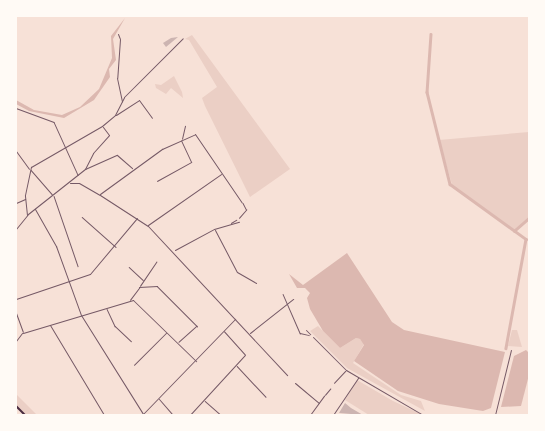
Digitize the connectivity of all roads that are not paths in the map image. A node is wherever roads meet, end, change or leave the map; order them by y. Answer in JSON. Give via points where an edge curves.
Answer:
{"nodes":[{"id":1,"x":118,"y":34,"type":"dead end"},
{"id":2,"x":183,"y":38,"type":"dead end"},
{"id":3,"x":122,"y":102,"type":"junction"},
{"id":4,"x":16,"y":108,"type":"edge"},
{"id":5,"x":115,"y":115,"type":"junction"},
{"id":6,"x":152,"y":118,"type":"dead end"},
{"id":7,"x":102,"y":126,"type":"junction"},
{"id":8,"x":185,"y":126,"type":"dead end"},
{"id":9,"x":181,"y":141,"type":"junction"},
{"id":10,"x":63,"y":148,"type":"junction"},
{"id":11,"x":16,"y":151,"type":"edge"},
{"id":12,"x":132,"y":168,"type":"junction"},
{"id":13,"x":30,"y":169,"type":"junction"},
{"id":14,"x":85,"y":169,"type":"junction"},
{"id":15,"x":222,"y":174,"type":"junction"},
{"id":16,"x":78,"y":175,"type":"junction"},
{"id":17,"x":157,"y":181,"type":"dead end"},
{"id":18,"x":70,"y":183,"type":"junction"},
{"id":19,"x":100,"y":194,"type":"junction"},
{"id":20,"x":54,"y":196,"type":"junction"},
{"id":21,"x":26,"y":199,"type":"junction"},
{"id":22,"x":16,"y":203,"type":"edge"},
{"id":23,"x":242,"y":203,"type":"joint"},
{"id":24,"x":35,"y":209,"type":"junction"},
{"id":25,"x":27,"y":215,"type":"junction"},
{"id":26,"x":82,"y":218,"type":"dead end"},
{"id":27,"x":138,"y":218,"type":"junction"},
{"id":28,"x":239,"y":218,"type":"dead end"},
{"id":29,"x":236,"y":220,"type":"dead end"},
{"id":30,"x":239,"y":222,"type":"dead end"},
{"id":31,"x":231,"y":223,"type":"junction"},
{"id":32,"x":148,"y":226,"type":"junction"},
{"id":33,"x":16,"y":229,"type":"edge"},
{"id":34,"x":214,"y":229,"type":"junction"},
{"id":35,"x":116,"y":247,"type":"junction"},
{"id":36,"x":175,"y":251,"type":"junction"},
{"id":37,"x":156,"y":262,"type":"dead end"},
{"id":38,"x":78,"y":266,"type":"dead end"},
{"id":39,"x":129,"y":267,"type":"dead end"},
{"id":40,"x":70,"y":281,"type":"junction"},
{"id":41,"x":144,"y":281,"type":"junction"},
{"id":42,"x":256,"y":284,"type":"dead end"},
{"id":43,"x":139,"y":287,"type":"junction"},
{"id":44,"x":283,"y":294,"type":"dead end"},
{"id":45,"x":16,"y":299,"type":"edge"},
{"id":46,"x":293,"y":299,"type":"dead end"},
{"id":47,"x":130,"y":300,"type":"junction"},
{"id":48,"x":289,"y":303,"type":"junction"},
{"id":49,"x":105,"y":306,"type":"junction"},
{"id":50,"x":16,"y":313,"type":"edge"},
{"id":51,"x":81,"y":315,"type":"junction"},
{"id":52,"x":235,"y":318,"type":"junction"},
{"id":53,"x":50,"y":325,"type":"junction"},
{"id":54,"x":223,"y":330,"type":"junction"},
{"id":55,"x":306,"y":330,"type":"dead end"},
{"id":56,"x":23,"y":333,"type":"junction"},
{"id":57,"x":167,"y":333,"type":"junction"},
{"id":58,"x":250,"y":333,"type":"junction"},
{"id":59,"x":310,"y":334,"type":"joint"},
{"id":60,"x":313,"y":337,"type":"dead end"},
{"id":61,"x":16,"y":341,"type":"edge"},
{"id":62,"x":131,"y":341,"type":"dead end"},
{"id":63,"x":178,"y":343,"type":"junction"},
{"id":64,"x":511,"y":350,"type":"dead end"},
{"id":65,"x":196,"y":361,"type":"junction"},
{"id":66,"x":134,"y":365,"type":"dead end"},
{"id":67,"x":237,"y":366,"type":"junction"},
{"id":68,"x":346,"y":370,"type":"junction"},
{"id":69,"x":287,"y":375,"type":"dead end"},
{"id":70,"x":358,"y":378,"type":"junction"},
{"id":71,"x":295,"y":383,"type":"dead end"},
{"id":72,"x":334,"y":383,"type":"dead end"},
{"id":73,"x":330,"y":389,"type":"dead end"},
{"id":74,"x":324,"y":396,"type":"joint"},
{"id":75,"x":266,"y":397,"type":"dead end"},
{"id":76,"x":159,"y":399,"type":"junction"},
{"id":77,"x":204,"y":400,"type":"junction"},
{"id":78,"x":319,"y":403,"type":"junction"},
{"id":79,"x":16,"y":406,"type":"edge"},
{"id":80,"x":143,"y":414,"type":"edge"},
{"id":81,"x":25,"y":415,"type":"edge"},
{"id":82,"x":104,"y":415,"type":"edge"},
{"id":83,"x":173,"y":415,"type":"edge"},
{"id":84,"x":190,"y":415,"type":"edge"},
{"id":85,"x":221,"y":415,"type":"edge"},
{"id":86,"x":311,"y":415,"type":"edge"},
{"id":87,"x":333,"y":415,"type":"edge"},
{"id":88,"x":423,"y":415,"type":"edge"},
{"id":89,"x":495,"y":415,"type":"edge"}],
"edges":[{"from":1,"to":3,"type":"street","via":[[120,39],[117,78]]},
{"from":2,"to":3,"type":"street","via":[[165,53]]},
{"from":3,"to":5,"type":"street"},
{"from":4,"to":10,"type":"lane","via":[[54,122]]},
{"from":5,"to":6,"type":"street","via":[[139,100]]},
{"from":5,"to":7,"type":"street"},
{"from":7,"to":10,"type":"street"},
{"from":7,"to":14,"type":"street","via":[[109,135],[93,153]]},
{"from":8,"to":9,"type":"lane"},
{"from":9,"to":12,"type":"street"},
{"from":9,"to":15,"type":"street","via":[[195,134]]},
{"from":9,"to":17,"type":"lane","via":[[191,162]]},
{"from":10,"to":13,"type":"street"},
{"from":10,"to":16,"type":"lane"},
{"from":11,"to":13,"type":"street"},
{"from":12,"to":14,"type":"street","via":[[117,155]]},
{"from":12,"to":19,"type":"street"},
{"from":13,"to":20,"type":"lane"},
{"from":13,"to":21,"type":"street"},
{"from":14,"to":16,"type":"street"},
{"from":15,"to":23,"type":"street","via":[[226,174]]},
{"from":15,"to":32,"type":"street"},
{"from":16,"to":18,"type":"street"},
{"from":18,"to":19,"type":"street","via":[[79,183]]},
{"from":18,"to":20,"type":"street"},
{"from":19,"to":27,"type":"street"},
{"from":20,"to":24,"type":"street"},
{"from":20,"to":38,"type":"lane"},
{"from":21,"to":22,"type":"street"},
{"from":21,"to":25,"type":"street"},
{"from":23,"to":28,"type":"lane","via":[[246,210]]},
{"from":24,"to":25,"type":"street"},
{"from":24,"to":40,"type":"street"},
{"from":25,"to":33,"type":"street"},
{"from":26,"to":35,"type":"lane"},
{"from":27,"to":32,"type":"street"},
{"from":27,"to":35,"type":"street"},
{"from":29,"to":31,"type":"lane"},
{"from":30,"to":31,"type":"street"},
{"from":31,"to":34,"type":"street"},
{"from":32,"to":36,"type":"street"},
{"from":34,"to":36,"type":"street"},
{"from":34,"to":42,"type":"street","via":[[238,272]]},
{"from":35,"to":40,"type":"street","via":[[90,274]]},
{"from":36,"to":52,"type":"street"},
{"from":37,"to":41,"type":"lane"},
{"from":39,"to":41,"type":"lane"},
{"from":40,"to":45,"type":"street"},
{"from":40,"to":51,"type":"street"},
{"from":41,"to":43,"type":"lane"},
{"from":43,"to":47,"type":"lane"},
{"from":43,"to":63,"type":"lane","via":[[157,286],[197,326]]},
{"from":44,"to":48,"type":"lane"},
{"from":46,"to":48,"type":"street"},
{"from":47,"to":49,"type":"street"},
{"from":47,"to":57,"type":"street"},
{"from":48,"to":58,"type":"street"},
{"from":48,"to":59,"type":"lane","via":[[300,333],[303,336]]},
{"from":49,"to":51,"type":"street"},
{"from":49,"to":62,"type":"lane","via":[[115,326]]},
{"from":50,"to":56,"type":"street"},
{"from":51,"to":53,"type":"street"},
{"from":51,"to":80,"type":"street"},
{"from":52,"to":54,"type":"street"},
{"from":52,"to":58,"type":"street"},
{"from":53,"to":56,"type":"street"},
{"from":53,"to":82,"type":"street"},
{"from":54,"to":65,"type":"street"},
{"from":54,"to":67,"type":"lane","via":[[244,352]]},
{"from":55,"to":59,"type":"street"},
{"from":56,"to":61,"type":"street"},
{"from":57,"to":63,"type":"street"},
{"from":57,"to":66,"type":"lane"},
{"from":58,"to":69,"type":"street"},
{"from":60,"to":68,"type":"street"},
{"from":63,"to":65,"type":"street"},
{"from":64,"to":89,"type":"street"},
{"from":65,"to":76,"type":"street"},
{"from":67,"to":75,"type":"lane"},
{"from":67,"to":77,"type":"lane"},
{"from":68,"to":70,"type":"street"},
{"from":68,"to":72,"type":"lane"},
{"from":70,"to":87,"type":"street"},
{"from":70,"to":88,"type":"street"},
{"from":71,"to":78,"type":"street"},
{"from":73,"to":74,"type":"lane"},
{"from":74,"to":78,"type":"street"},
{"from":76,"to":80,"type":"street"},
{"from":76,"to":83,"type":"street"},
{"from":77,"to":84,"type":"lane"},
{"from":77,"to":85,"type":"lane"},
{"from":78,"to":86,"type":"street"},
{"from":79,"to":81,"type":"main road"}]}
